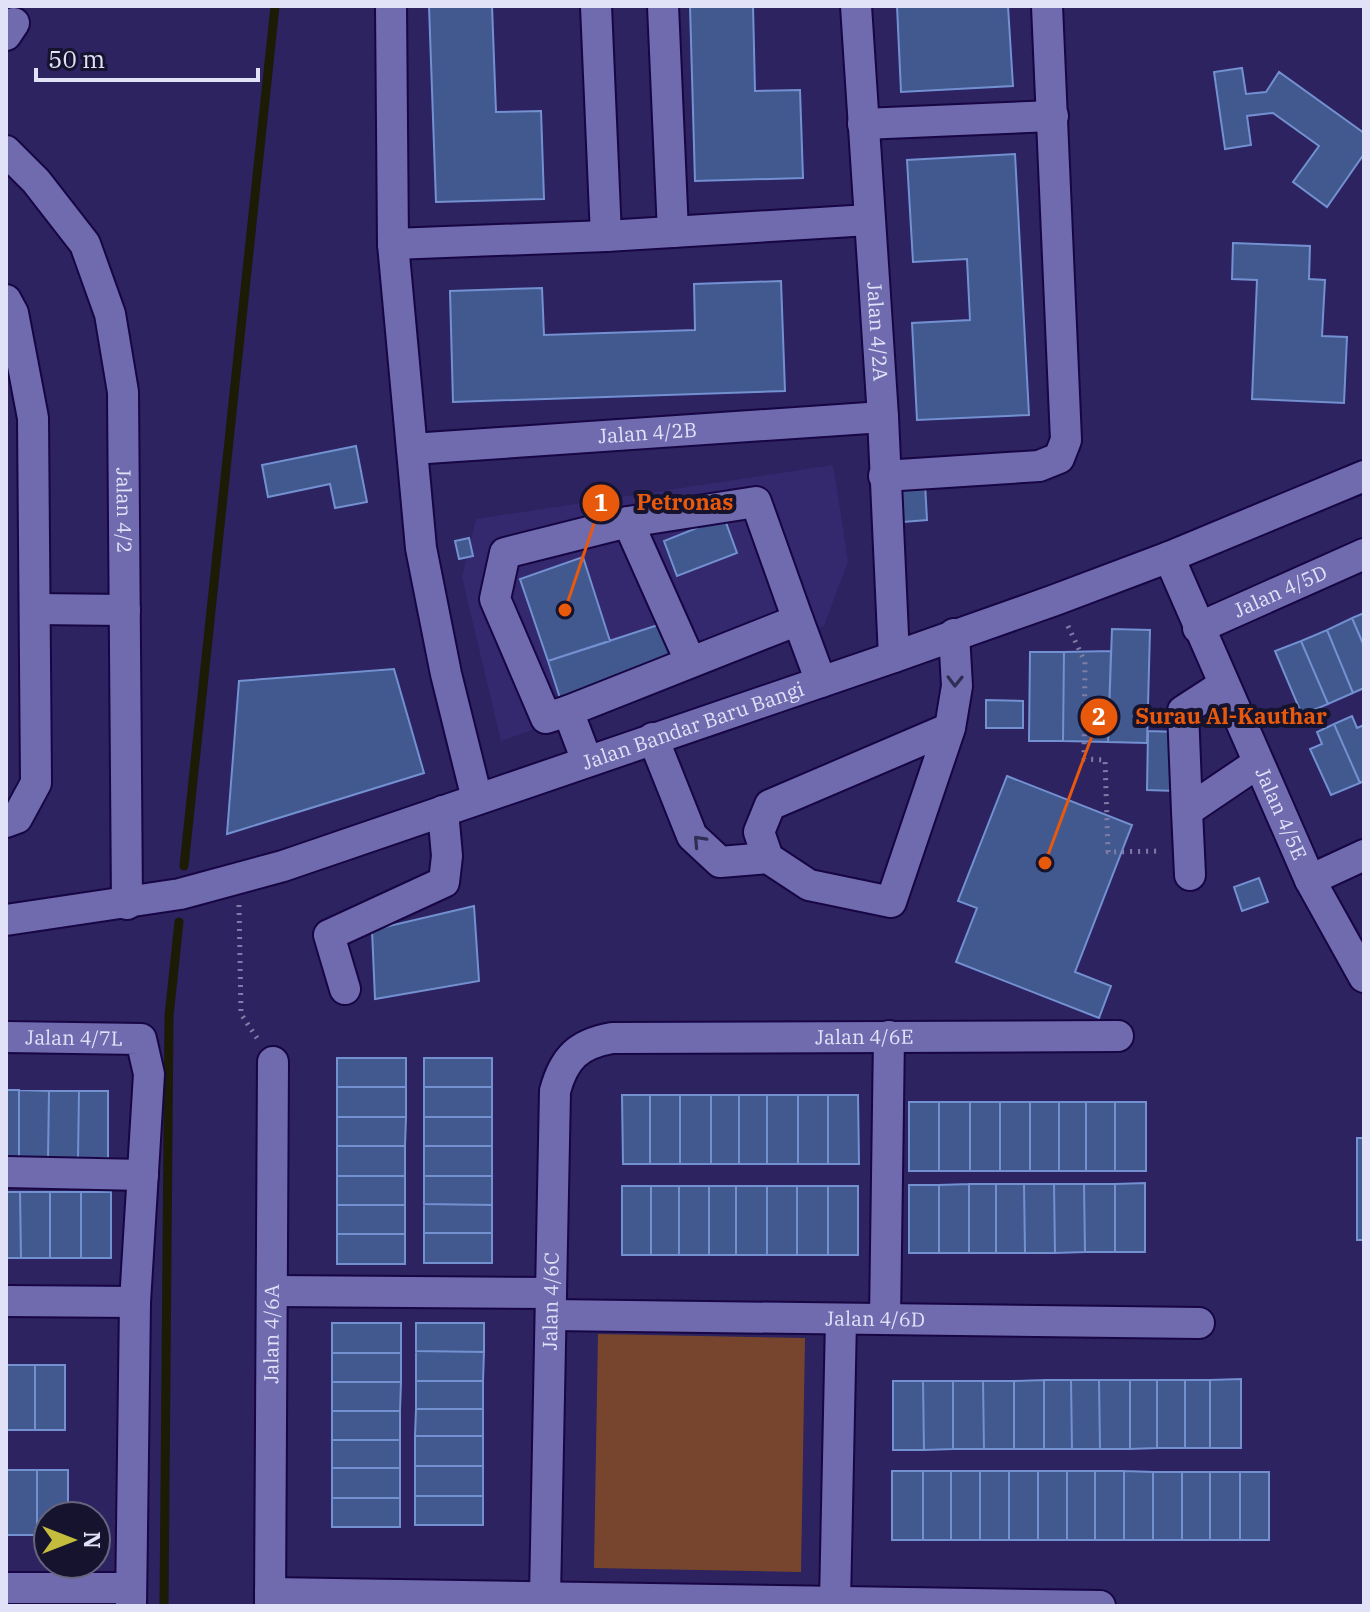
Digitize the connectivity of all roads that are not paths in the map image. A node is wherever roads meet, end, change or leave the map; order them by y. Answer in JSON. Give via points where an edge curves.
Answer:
{"nodes":[{"id":1,"x":391,"y":6,"type":"edge"},
{"id":2,"x":596,"y":6,"type":"edge"},
{"id":3,"x":663,"y":6,"type":"edge"},
{"id":4,"x":856,"y":6,"type":"edge"},
{"id":5,"x":1047,"y":6,"type":"edge"},
{"id":6,"x":1053,"y":116,"type":"junction"},
{"id":7,"x":863,"y":124,"type":"junction"},
{"id":8,"x":6,"y":151,"type":"edge"},
{"id":9,"x":869,"y":220,"type":"junction"},
{"id":10,"x":673,"y":232,"type":"junction"},
{"id":11,"x":606,"y":236,"type":"junction"},
{"id":12,"x":393,"y":244,"type":"junction"},
{"id":13,"x":6,"y":300,"type":"edge"},
{"id":14,"x":883,"y":417,"type":"junction"},
{"id":15,"x":412,"y":449,"type":"junction"},
{"id":16,"x":884,"y":476,"type":"junction"},
{"id":17,"x":1364,"y":476,"type":"edge"},
{"id":18,"x":628,"y":522,"type":"junction"},
{"id":19,"x":1364,"y":554,"type":"edge"},
{"id":20,"x":1169,"y":557,"type":"junction"},
{"id":21,"x":35,"y":609,"type":"junction"},
{"id":22,"x":125,"y":610,"type":"junction"},
{"id":23,"x":798,"y":620,"type":"junction"},
{"id":24,"x":1198,"y":628,"type":"junction"},
{"id":25,"x":954,"y":634,"type":"junction"},
{"id":26,"x":894,"y":657,"type":"junction"},
{"id":27,"x":690,"y":661,"type":"junction"},
{"id":28,"x":821,"y":682,"type":"junction"},
{"id":29,"x":1223,"y":685,"type":"junction"},
{"id":30,"x":568,"y":711,"type":"junction"},
{"id":31,"x":950,"y":728,"type":"junction"},
{"id":32,"x":653,"y":738,"type":"junction"},
{"id":33,"x":587,"y":761,"type":"junction"},
{"id":34,"x":1258,"y":763,"type":"junction"},
{"id":35,"x":477,"y":799,"type":"junction"},
{"id":36,"x":443,"y":811,"type":"junction"},
{"id":37,"x":1187,"y":811,"type":"junction"},
{"id":38,"x":6,"y":822,"type":"edge"},
{"id":39,"x":1364,"y":855,"type":"edge"},
{"id":40,"x":768,"y":858,"type":"junction"},
{"id":41,"x":1189,"y":863,"type":"road end"},
{"id":42,"x":1310,"y":880,"type":"junction"},
{"id":43,"x":127,"y":904,"type":"junction"},
{"id":44,"x":6,"y":920,"type":"edge"},
{"id":45,"x":1364,"y":977,"type":"edge"},
{"id":46,"x":345,"y":989,"type":"dead end"},
{"id":47,"x":889,"y":1036,"type":"junction"},
{"id":48,"x":1118,"y":1036,"type":"dead end"},
{"id":49,"x":6,"y":1037,"type":"edge"},
{"id":50,"x":612,"y":1038,"type":"joint"},
{"id":51,"x":273,"y":1062,"type":"road end"},
{"id":52,"x":6,"y":1172,"type":"edge"},
{"id":53,"x":143,"y":1175,"type":"junction"},
{"id":54,"x":273,"y":1291,"type":"junction"},
{"id":55,"x":6,"y":1301,"type":"edge"},
{"id":56,"x":135,"y":1302,"type":"junction"},
{"id":57,"x":551,"y":1304,"type":"junction"},
{"id":58,"x":841,"y":1319,"type":"junction"},
{"id":59,"x":885,"y":1319,"type":"junction"},
{"id":60,"x":1199,"y":1323,"type":"dead end"},
{"id":61,"x":6,"y":1588,"type":"edge"},
{"id":62,"x":131,"y":1597,"type":"edge"},
{"id":63,"x":545,"y":1597,"type":"junction"},
{"id":64,"x":270,"y":1599,"type":"edge"},
{"id":65,"x":835,"y":1602,"type":"junction"},
{"id":66,"x":661,"y":1603,"type":"edge"},
{"id":67,"x":1015,"y":1605,"type":"edge"},
{"id":68,"x":1100,"y":1606,"type":"edge"}],
"edges":[{"from":1,"to":12,"type":"street"},
{"from":2,"to":11,"type":"street"},
{"from":3,"to":10,"type":"street"},
{"from":4,"to":7,"type":"street","name":"Jalan 4/2A"},
{"from":5,"to":6,"type":"street"},
{"from":6,"to":7,"type":"street"},
{"from":6,"to":16,"type":"street","via":[[1066,440],[1059,458],[1039,466]]},
{"from":7,"to":9,"type":"street","name":"Jalan 4/2A"},
{"from":8,"to":22,"type":"street","name":"Jalan 4/2","via":[[85,244],[110,314],[123,392]]},
{"from":9,"to":10,"type":"street"},
{"from":9,"to":14,"type":"street","name":"Jalan 4/2A"},
{"from":10,"to":11,"type":"street"},
{"from":11,"to":12,"type":"street"},
{"from":12,"to":15,"type":"street"},
{"from":13,"to":21,"type":"street","via":[[33,418]]},
{"from":14,"to":15,"type":"street","name":"Jalan 4/2B"},
{"from":14,"to":16,"type":"street","name":"Jalan 4/2A"},
{"from":15,"to":35,"type":"street","via":[[421,548]]},
{"from":16,"to":26,"type":"street","name":"Jalan 4/2A"},
{"from":17,"to":20,"type":"street","name":"Jalan Bandar Baru Bangi"},
{"from":18,"to":23,"type":"street","via":[[756,502]]},
{"from":18,"to":27,"type":"street"},
{"from":18,"to":30,"type":"street","via":[[505,553],[495,599],[546,718]]},
{"from":19,"to":24,"type":"street","name":"Jalan 4/5D"},
{"from":20,"to":24,"type":"street","name":"Jalan 4/5E"},
{"from":20,"to":25,"type":"street","name":"Jalan Bandar Baru Bangi"},
{"from":21,"to":22,"type":"street"},
{"from":21,"to":38,"type":"street","via":[[36,783],[17,818]]},
{"from":22,"to":43,"type":"street","name":"Jalan 4/2"},
{"from":23,"to":27,"type":"street"},
{"from":23,"to":28,"type":"street"},
{"from":24,"to":29,"type":"street","name":"Jalan 4/5E"},
{"from":25,"to":26,"type":"street","name":"Jalan Bandar Baru Bangi"},
{"from":25,"to":31,"type":"street","one_way":true,"via":[[957,686]]},
{"from":26,"to":28,"type":"street","name":"Jalan Bandar Baru Bangi"},
{"from":27,"to":30,"type":"street"},
{"from":28,"to":32,"type":"street","name":"Jalan Bandar Baru Bangi"},
{"from":29,"to":34,"type":"street","name":"Jalan 4/5E"},
{"from":29,"to":37,"type":"street","via":[[1183,711]]},
{"from":30,"to":33,"type":"street"},
{"from":31,"to":40,"type":"street","via":[[770,805],[759,832]]},
{"from":31,"to":40,"type":"street","via":[[891,902],[809,885]]},
{"from":32,"to":33,"type":"street","name":"Jalan Bandar Baru Bangi"},
{"from":40,"to":32,"type":"street","one_way":true,"via":[[720,862],[692,836]]},
{"from":33,"to":35,"type":"street","name":"Jalan Bandar Baru Bangi"},
{"from":34,"to":37,"type":"street"},
{"from":34,"to":42,"type":"street","name":"Jalan 4/5E"},
{"from":35,"to":36,"type":"street","name":"Jalan Bandar Baru Bangi"},
{"from":36,"to":43,"type":"street","name":"Jalan Bandar Baru Bangi","via":[[283,866]]},
{"from":36,"to":46,"type":"street","via":[[444,882],[329,935]]},
{"from":37,"to":41,"type":"street"},
{"from":39,"to":42,"type":"street"},
{"from":42,"to":45,"type":"street","name":"Jalan 4/5E"},
{"from":43,"to":44,"type":"street","name":"Jalan Bandar Baru Bangi"},
{"from":47,"to":48,"type":"street","name":"Jalan 4/6E"},
{"from":47,"to":50,"type":"street","name":"Jalan 4/6E"},
{"from":47,"to":59,"type":"street"},
{"from":49,"to":53,"type":"street","name":"Jalan 4/7L","via":[[141,1039],[149,1074]]},
{"from":50,"to":57,"type":"street","name":"Jalan 4/6C","via":[[593,1041],[575,1053],[555,1091]]},
{"from":51,"to":54,"type":"street","name":"Jalan 4/6A"},
{"from":52,"to":53,"type":"street"},
{"from":53,"to":56,"type":"street"},
{"from":54,"to":57,"type":"street","name":"Jalan 4/6D"},
{"from":54,"to":64,"type":"street","name":"Jalan 4/6A"},
{"from":55,"to":56,"type":"street"},
{"from":56,"to":62,"type":"street"},
{"from":57,"to":58,"type":"street","name":"Jalan 4/6D"},
{"from":57,"to":63,"type":"street","name":"Jalan 4/6C"},
{"from":58,"to":59,"type":"street","name":"Jalan 4/6D"},
{"from":58,"to":65,"type":"street"},
{"from":59,"to":60,"type":"street","name":"Jalan 4/6D"},
{"from":61,"to":62,"type":"street"},
{"from":63,"to":64,"type":"street"},
{"from":63,"to":66,"type":"street"},
{"from":65,"to":66,"type":"street"},
{"from":65,"to":67,"type":"street"},
{"from":67,"to":68,"type":"street"}]}
